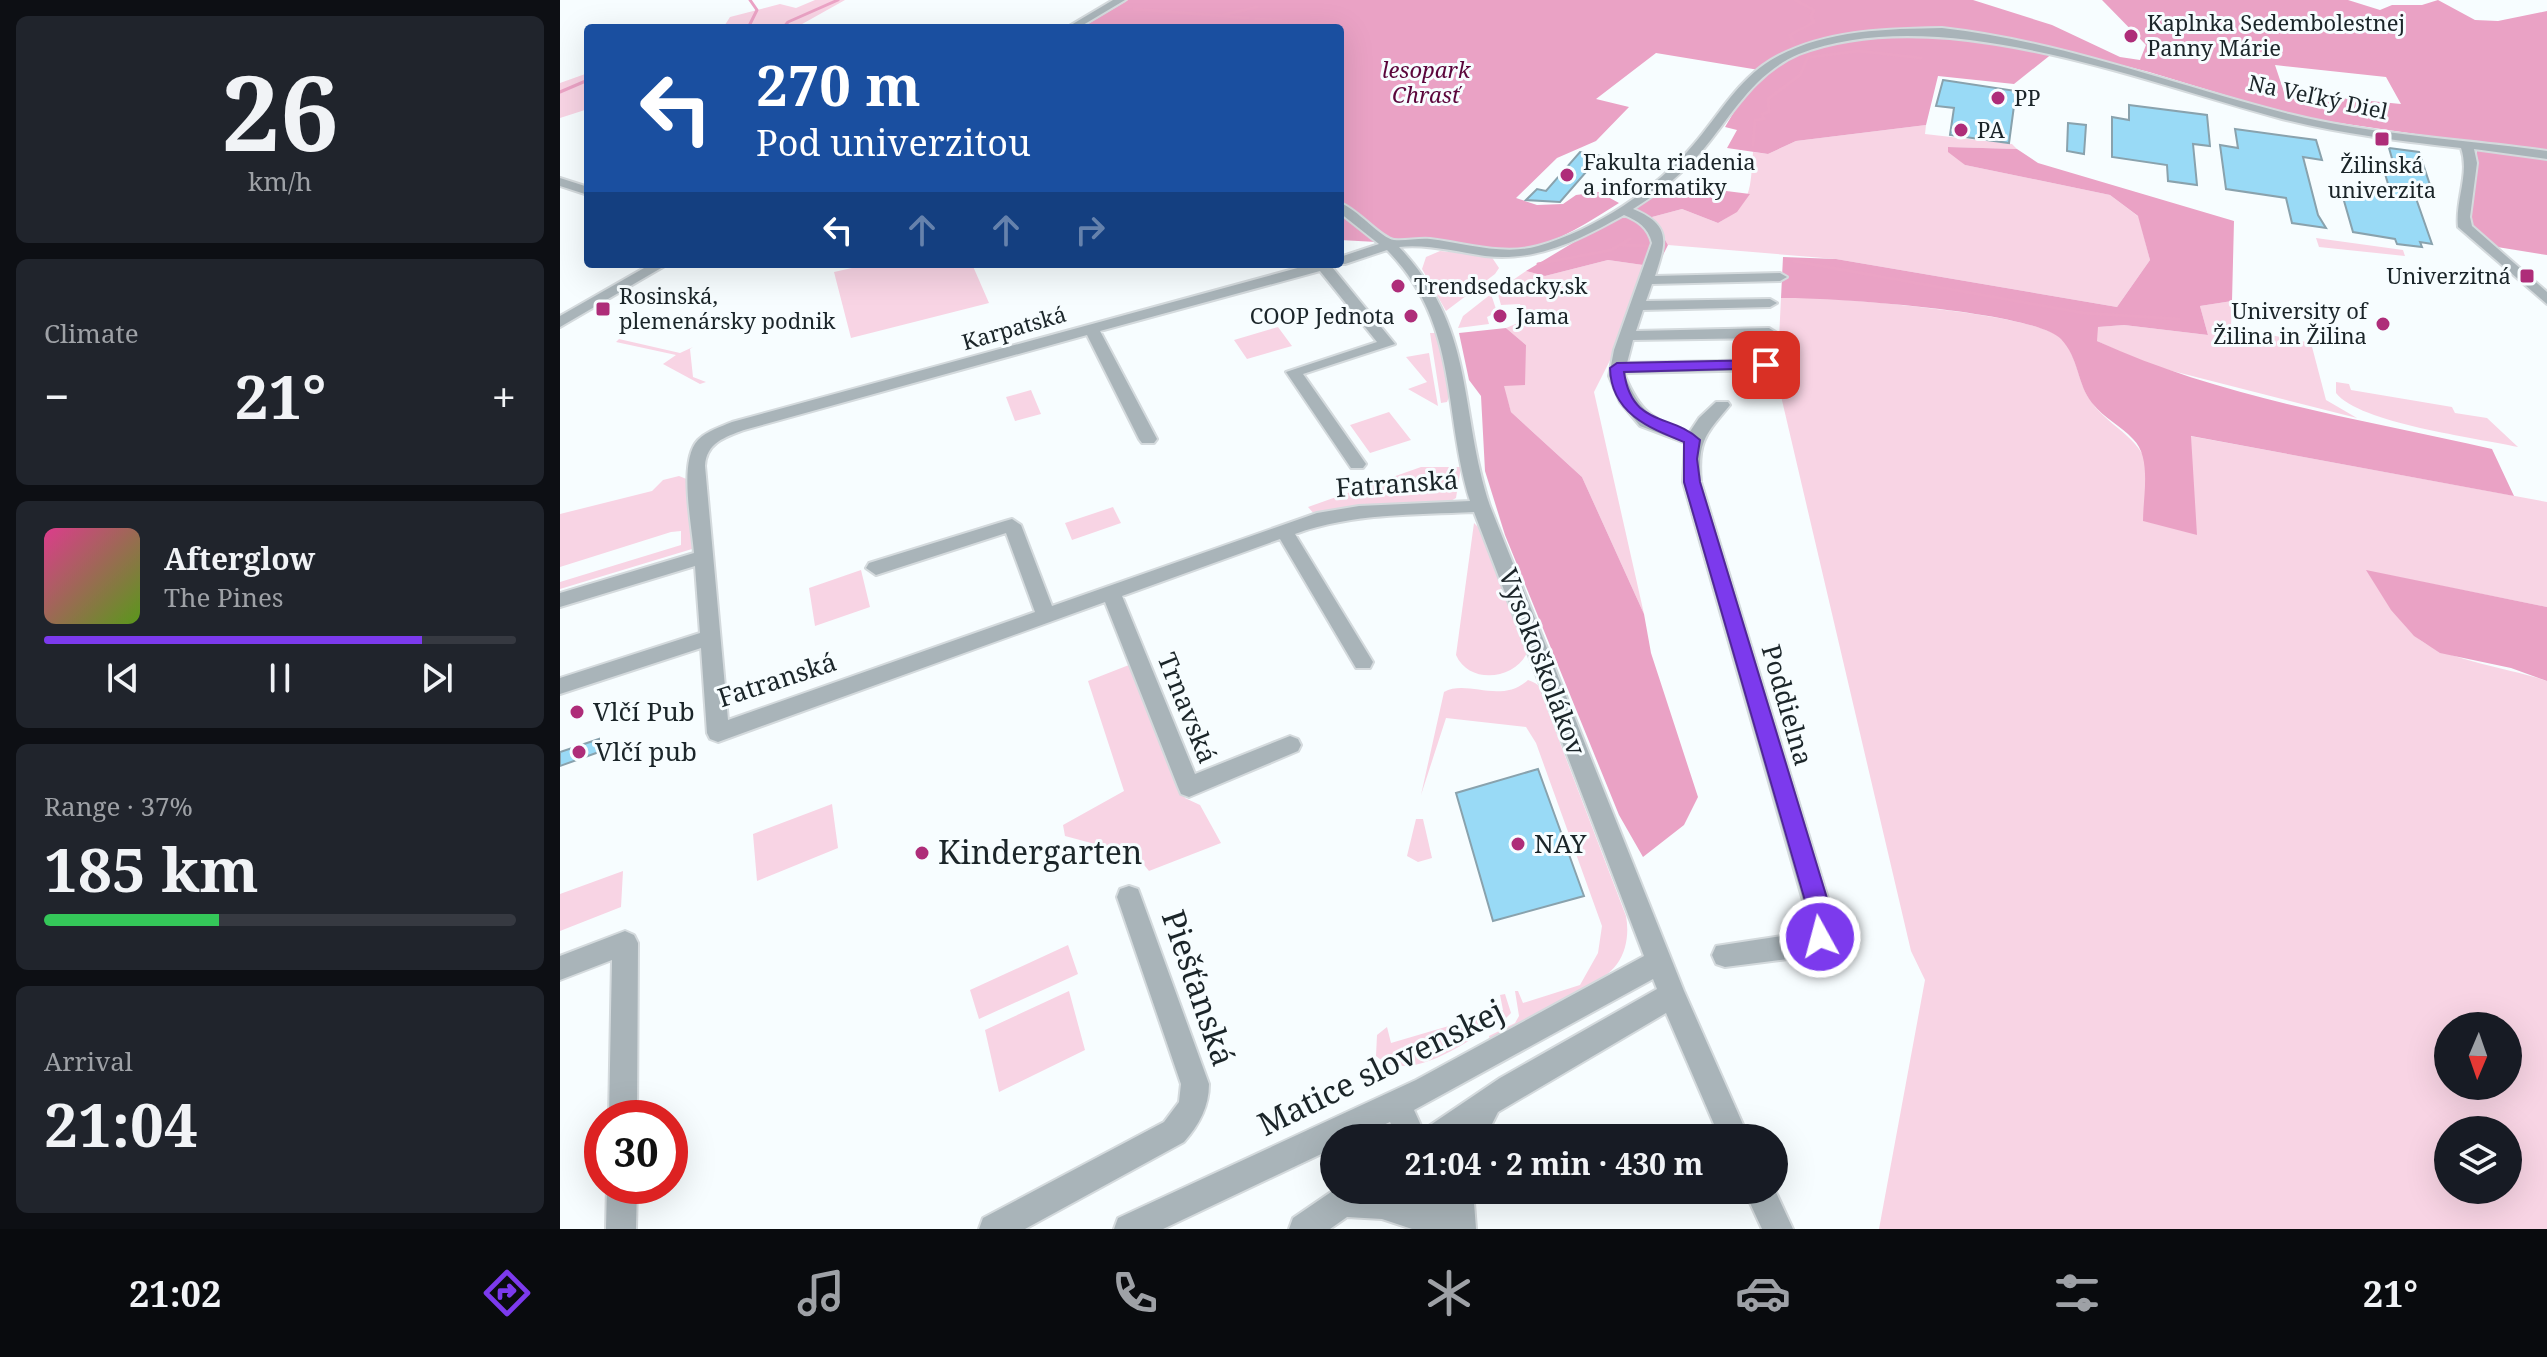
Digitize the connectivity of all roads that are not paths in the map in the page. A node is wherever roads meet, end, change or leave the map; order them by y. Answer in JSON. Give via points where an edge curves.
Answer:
{"nodes":[{"id":1,"x":1120,"y":0,"type":"edge"},
{"id":2,"x":1084,"y":24,"type":"edge"},
{"id":3,"x":2466,"y":144,"type":"junction"},
{"id":4,"x":2547,"y":155,"type":"edge"},
{"id":5,"x":560,"y":182,"type":"edge"},
{"id":6,"x":584,"y":190,"type":"edge"},
{"id":7,"x":1344,"y":210,"type":"edge"},
{"id":8,"x":1622,"y":210,"type":"junction"},
{"id":9,"x":1392,"y":246,"type":"junction"},
{"id":10,"x":1447,"y":248,"type":"junction"},
{"id":11,"x":1344,"y":260,"type":"edge"},
{"id":12,"x":1407,"y":260,"type":"junction"},
{"id":13,"x":654,"y":268,"type":"edge"},
{"id":14,"x":1315,"y":268,"type":"edge"},
{"id":15,"x":1328,"y":268,"type":"edge"},
{"id":16,"x":1780,"y":277,"type":"dead end"},
{"id":17,"x":1648,"y":280,"type":"junction"},
{"id":18,"x":2547,"y":300,"type":"edge"},
{"id":19,"x":1770,"y":303,"type":"dead end"},
{"id":20,"x":1639,"y":306,"type":"junction"},
{"id":21,"x":560,"y":322,"type":"edge"},
{"id":22,"x":1092,"y":330,"type":"junction"},
{"id":23,"x":1769,"y":333,"type":"dead end"},
{"id":24,"x":1628,"y":336,"type":"junction"},
{"id":25,"x":1766,"y":365,"type":"dead end"},
{"id":26,"x":1617,"y":368,"type":"junction"},
{"id":27,"x":1722,"y":405,"type":"dead end"},
{"id":28,"x":713,"y":437,"type":"joint"},
{"id":29,"x":1148,"y":439,"type":"dead end"},
{"id":30,"x":1692,"y":440,"type":"junction"},
{"id":31,"x":1357,"y":464,"type":"dead end"},
{"id":32,"x":1481,"y":506,"type":"junction"},
{"id":33,"x":1284,"y":530,"type":"junction"},
{"id":34,"x":703,"y":557,"type":"junction"},
{"id":35,"x":876,"y":568,"type":"dead end"},
{"id":36,"x":1111,"y":592,"type":"junction"},
{"id":37,"x":560,"y":600,"type":"edge"},
{"id":38,"x":1046,"y":615,"type":"junction"},
{"id":39,"x":710,"y":637,"type":"junction"},
{"id":40,"x":1363,"y":662,"type":"dead end"},
{"id":41,"x":560,"y":686,"type":"edge"},
{"id":42,"x":1290,"y":745,"type":"dead end"},
{"id":43,"x":1129,"y":897,"type":"dead end"},
{"id":44,"x":1725,"y":955,"type":"dead end"},
{"id":45,"x":1659,"y":962,"type":"junction"},
{"id":46,"x":560,"y":968,"type":"edge"},
{"id":47,"x":1672,"y":995,"type":"junction"},
{"id":48,"x":623,"y":1100,"type":"edge"},
{"id":49,"x":1489,"y":1101,"type":"junction"},
{"id":50,"x":1397,"y":1104,"type":"junction"},
{"id":51,"x":1406,"y":1124,"type":"edge"},
{"id":52,"x":1455,"y":1124,"type":"edge"},
{"id":53,"x":1477,"y":1124,"type":"edge"},
{"id":54,"x":1729,"y":1124,"type":"edge"},
{"id":55,"x":622,"y":1204,"type":"edge"},
{"id":56,"x":1340,"y":1204,"type":"edge"},
{"id":57,"x":1393,"y":1204,"type":"edge"},
{"id":58,"x":1442,"y":1204,"type":"edge"},
{"id":59,"x":1459,"y":1204,"type":"edge"},
{"id":60,"x":1766,"y":1204,"type":"edge"},
{"id":61,"x":1144,"y":1225,"type":"edge"},
{"id":62,"x":621,"y":1229,"type":"edge"},
{"id":63,"x":994,"y":1229,"type":"edge"},
{"id":64,"x":1304,"y":1229,"type":"edge"},
{"id":65,"x":1439,"y":1229,"type":"edge"},
{"id":66,"x":1454,"y":1229,"type":"edge"},
{"id":67,"x":1461,"y":1229,"type":"edge"},
{"id":68,"x":1778,"y":1229,"type":"edge"}],
"edges":[{"from":1,"to":2,"type":"street"},
{"from":3,"to":4,"type":"street","name":"Na Veľký Diel"},
{"from":3,"to":8,"type":"street","name":"Na Veľký Diel","via":[[2304,121],[2025,42],[1948,33],[1883,34],[1813,45],[1759,71],[1686,161]]},
{"from":3,"to":18,"type":"street","via":[[2471,158],[2461,211],[2465,227]]},
{"from":5,"to":6,"type":"street"},
{"from":7,"to":9,"type":"street","name":"Vysokoškolákov"},
{"from":8,"to":10,"type":"street","name":"Na Veľký Diel","via":[[1536,252]]},
{"from":8,"to":17,"type":"street","via":[[1658,232]]},
{"from":9,"to":10,"type":"street","name":"Na Veľký Diel","via":[[1409,242]]},
{"from":9,"to":11,"type":"street"},
{"from":9,"to":12,"type":"street","name":"Vysokoškolákov"},
{"from":10,"to":12,"type":"street","name":"Na Veľký Diel"},
{"from":12,"to":32,"type":"street","name":"Vysokoškolákov","via":[[1447,331]]},
{"from":13,"to":21,"type":"street"},
{"from":14,"to":22,"type":"street","name":"Karpatská"},
{"from":15,"to":31,"type":"street","via":[[1387,344],[1294,372]]},
{"from":16,"to":17,"type":"street"},
{"from":17,"to":20,"type":"street"},
{"from":19,"to":20,"type":"street"},
{"from":20,"to":24,"type":"street"},
{"from":22,"to":28,"type":"street","name":"Karpatská"},
{"from":22,"to":29,"type":"street"},
{"from":23,"to":24,"type":"street"},
{"from":24,"to":26,"type":"street"},
{"from":25,"to":26,"type":"street"},
{"from":26,"to":30,"type":"street","via":[[1622,390],[1636,412],[1659,429]]},
{"from":27,"to":30,"type":"street"},
{"from":28,"to":34,"type":"street","name":"Fatranská","via":[[695,455]]},
{"from":30,"to":44,"type":"street","name":"Poddielna","via":[[1692,482],[1821,918],[1820,937],[1804,945]]},
{"from":32,"to":33,"type":"street","name":"Fatranská","via":[[1338,514]]},
{"from":32,"to":45,"type":"street","name":"Vysokoškolákov"},
{"from":33,"to":36,"type":"street","name":"Fatranská"},
{"from":33,"to":40,"type":"street"},
{"from":34,"to":37,"type":"street"},
{"from":34,"to":39,"type":"street","name":"Fatranská"},
{"from":35,"to":38,"type":"street","via":[[1012,525]]},
{"from":36,"to":38,"type":"street","name":"Fatranská"},
{"from":36,"to":42,"type":"street","name":"Trnavská","via":[[1189,787]]},
{"from":38,"to":39,"type":"street","name":"Fatranská","via":[[718,733]]},
{"from":39,"to":41,"type":"street"},
{"from":43,"to":63,"type":"street","name":"Piešťanská","via":[[1195,1084],[1195,1100],[1174,1132]]},
{"from":45,"to":47,"type":"street","name":"Vysokoškolákov"},
{"from":45,"to":50,"type":"street","name":"Matice slovenskej"},
{"from":46,"to":48,"type":"street","via":[[625,943]]},
{"from":47,"to":49,"type":"street"},
{"from":47,"to":54,"type":"street","name":"Vysokoškolákov"},
{"from":49,"to":52,"type":"street"},
{"from":49,"to":53,"type":"street"},
{"from":50,"to":51,"type":"street"},
{"from":50,"to":61,"type":"street","name":"Matice slovenskej"},
{"from":55,"to":62,"type":"street"},
{"from":56,"to":64,"type":"street"},
{"from":57,"to":65,"type":"street"},
{"from":58,"to":66,"type":"street"},
{"from":59,"to":67,"type":"street"},
{"from":60,"to":68,"type":"street"}]}
